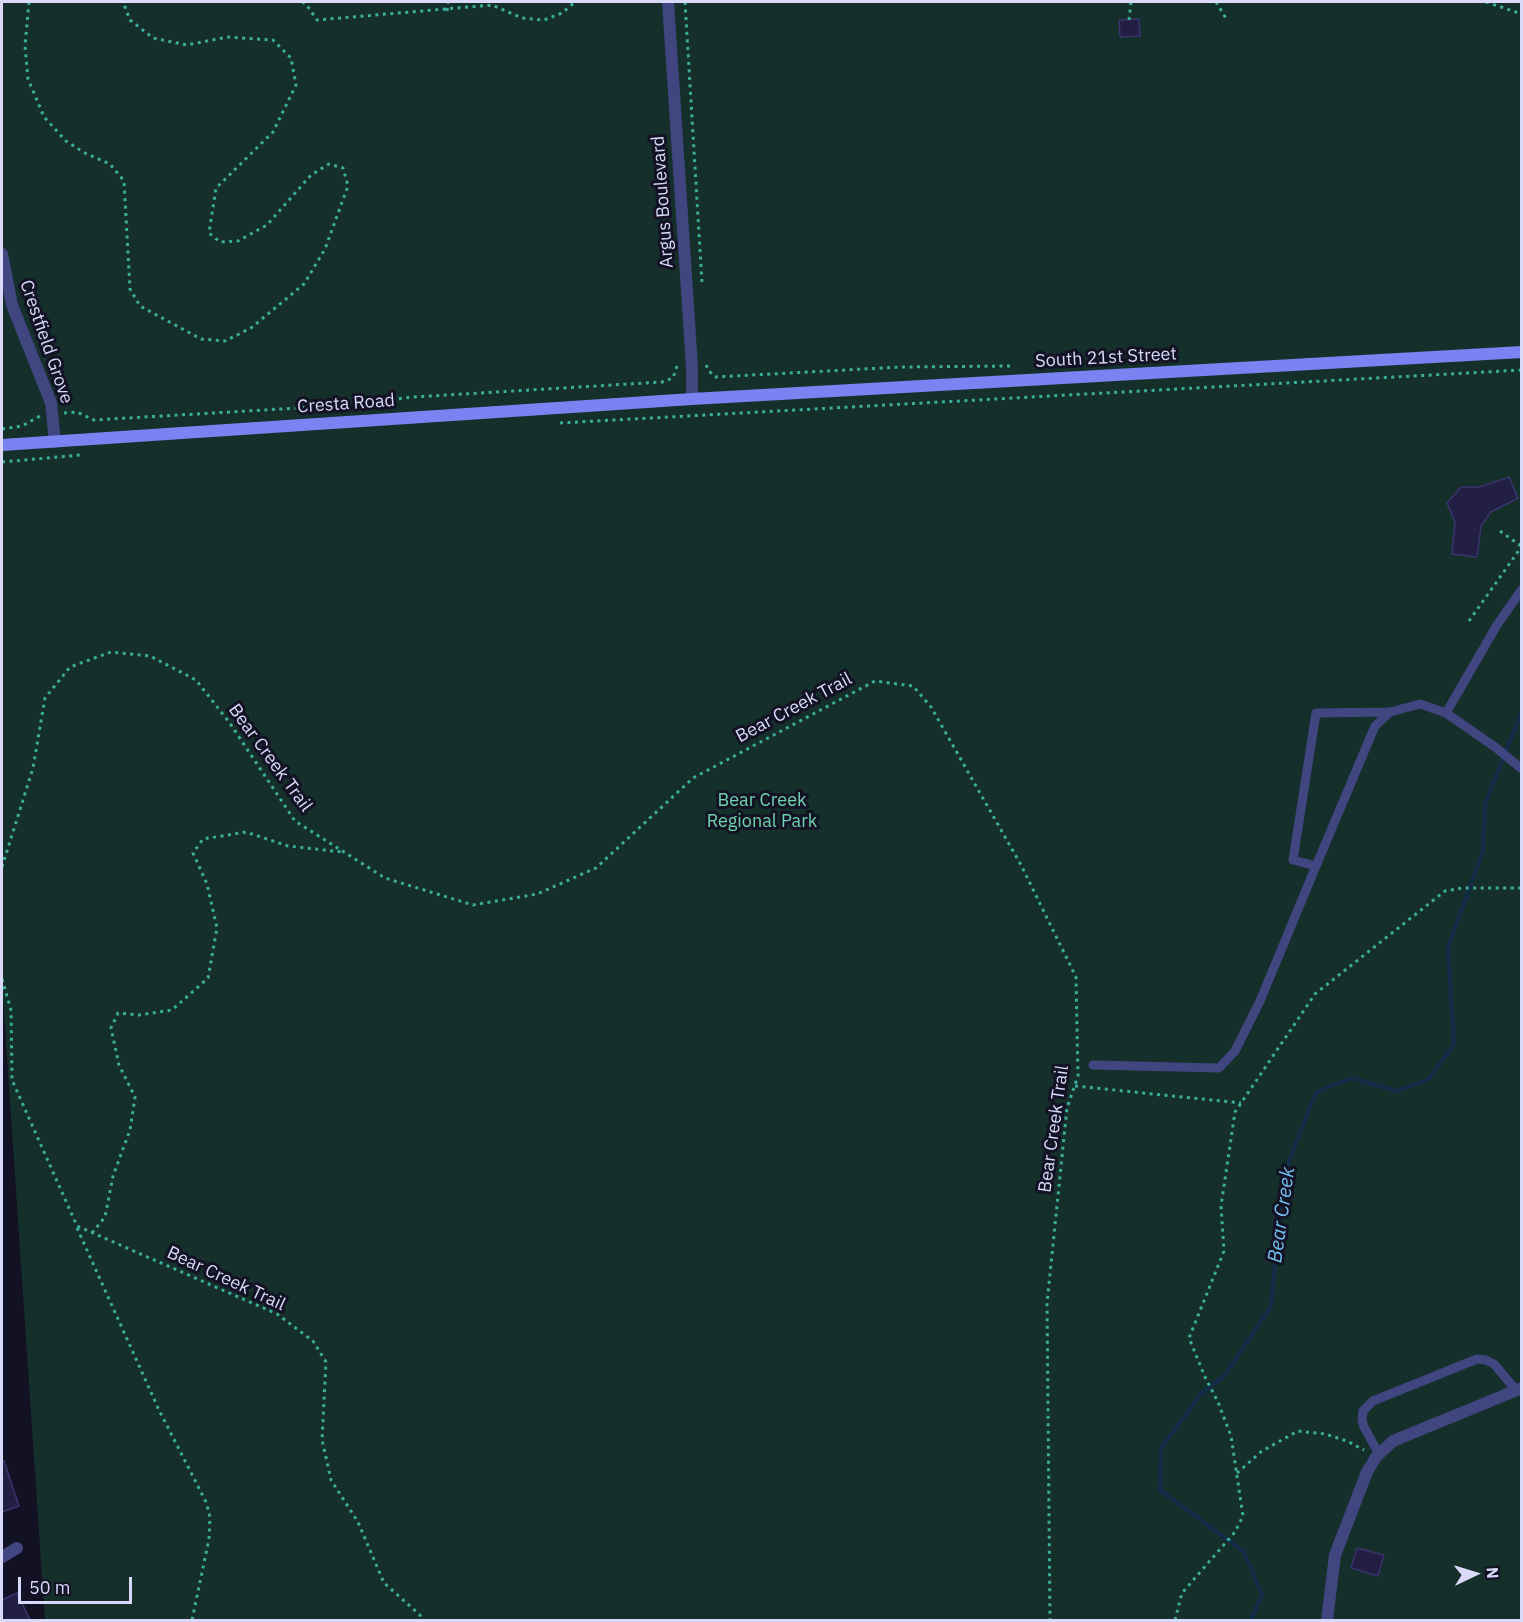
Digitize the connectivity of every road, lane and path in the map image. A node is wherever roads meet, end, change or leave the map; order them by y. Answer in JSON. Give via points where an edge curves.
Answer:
{"nodes":[{"id":1,"x":29,"y":2,"type":"edge"},
{"id":2,"x":123,"y":2,"type":"edge"},
{"id":3,"x":302,"y":2,"type":"edge"},
{"id":4,"x":448,"y":2,"type":"edge"},
{"id":5,"x":575,"y":2,"type":"edge"},
{"id":6,"x":668,"y":2,"type":"edge"},
{"id":7,"x":685,"y":2,"type":"edge"},
{"id":8,"x":1131,"y":2,"type":"edge"},
{"id":9,"x":1216,"y":2,"type":"edge"},
{"id":10,"x":1486,"y":2,"type":"edge"},
{"id":11,"x":478,"y":6,"type":"junction"},
{"id":12,"x":448,"y":9,"type":"junction"},
{"id":13,"x":474,"y":9,"type":"dead end"},
{"id":14,"x":1521,"y":14,"type":"edge"},
{"id":15,"x":1129,"y":20,"type":"dead end"},
{"id":16,"x":1227,"y":20,"type":"dead end"},
{"id":17,"x":2,"y":254,"type":"edge"},
{"id":18,"x":702,"y":283,"type":"dead end"},
{"id":19,"x":1521,"y":352,"type":"edge"},
{"id":20,"x":677,"y":356,"type":"dead end"},
{"id":21,"x":706,"y":365,"type":"dead end"},
{"id":22,"x":1015,"y":366,"type":"dead end"},
{"id":23,"x":1521,"y":370,"type":"edge"},
{"id":24,"x":692,"y":399,"type":"junction"},
{"id":25,"x":52,"y":415,"type":"junction"},
{"id":26,"x":558,"y":423,"type":"dead end"},
{"id":27,"x":2,"y":429,"type":"edge"},
{"id":28,"x":55,"y":442,"type":"junction"},
{"id":29,"x":2,"y":446,"type":"edge"},
{"id":30,"x":83,"y":454,"type":"dead end"},
{"id":31,"x":2,"y":462,"type":"edge"},
{"id":32,"x":1500,"y":531,"type":"dead end"},
{"id":33,"x":1521,"y":546,"type":"edge"},
{"id":34,"x":1521,"y":589,"type":"edge"},
{"id":35,"x":1469,"y":621,"type":"dead end"},
{"id":36,"x":1390,"y":712,"type":"junction"},
{"id":37,"x":1446,"y":712,"type":"junction"},
{"id":38,"x":1518,"y":766,"type":"edge"},
{"id":39,"x":344,"y":852,"type":"junction"},
{"id":40,"x":1316,"y":866,"type":"junction"},
{"id":41,"x":2,"y":867,"type":"edge"},
{"id":42,"x":1521,"y":888,"type":"edge"},
{"id":43,"x":2,"y":979,"type":"edge"},
{"id":44,"x":1093,"y":1065,"type":"dead end"},
{"id":45,"x":1075,"y":1086,"type":"junction"},
{"id":46,"x":1241,"y":1103,"type":"junction"},
{"id":47,"x":77,"y":1227,"type":"junction"},
{"id":48,"x":92,"y":1233,"type":"junction"},
{"id":49,"x":1519,"y":1389,"type":"edge"},
{"id":50,"x":1377,"y":1456,"type":"junction"},
{"id":51,"x":1237,"y":1473,"type":"junction"},
{"id":52,"x":16,"y":1548,"type":"dead end"},
{"id":53,"x":2,"y":1557,"type":"edge"},
{"id":54,"x":192,"y":1620,"type":"edge"},
{"id":55,"x":421,"y":1620,"type":"edge"},
{"id":56,"x":1050,"y":1620,"type":"edge"},
{"id":57,"x":1175,"y":1620,"type":"edge"},
{"id":58,"x":1327,"y":1620,"type":"edge"}],
"edges":[{"from":1,"to":2,"type":"path","via":[[25,46],[28,79],[44,117],[66,141],[110,164],[124,181],[130,290],[140,306],[201,339],[225,340],[251,328],[304,284],[325,249],[348,186],[343,168],[329,164],[311,175],[267,225],[238,241],[220,242],[209,233],[216,188],[273,132],[297,84],[291,58],[273,40],[227,37],[187,45],[153,38],[130,20]]},
{"from":3,"to":12,"type":"path","via":[[317,20]]},
{"from":4,"to":12,"type":"path"},
{"from":5,"to":11,"type":"path","via":[[544,20],[522,18],[492,5]]},
{"from":6,"to":24,"type":"street","name":"Argus Boulevard"},
{"from":7,"to":18,"type":"path"},
{"from":8,"to":15,"type":"path"},
{"from":9,"to":16,"type":"path"},
{"from":10,"to":14,"type":"path"},
{"from":11,"to":12,"type":"path"},
{"from":11,"to":13,"type":"path"},
{"from":17,"to":25,"type":"street","name":"Crestfield Grove","via":[[12,305],[51,403]]},
{"from":19,"to":24,"type":"main road","name":"South 21st Street"},
{"from":20,"to":25,"type":"path","via":[[674,378],[662,382],[94,420],[77,412]]},
{"from":21,"to":22,"type":"path","via":[[715,377],[901,367]]},
{"from":23,"to":26,"type":"path"},
{"from":24,"to":28,"type":"main road","name":"Cresta Road"},
{"from":25,"to":27,"type":"path"},
{"from":25,"to":28,"type":"street","name":"Crestfield Grove"},
{"from":28,"to":29,"type":"main road","name":"Cresta Road"},
{"from":30,"to":31,"type":"path"},
{"from":32,"to":33,"type":"path"},
{"from":33,"to":35,"type":"path"},
{"from":34,"to":37,"type":"lane"},
{"from":36,"to":37,"type":"lane","via":[[1420,704]]},
{"from":36,"to":40,"type":"lane","via":[[1375,726]]},
{"from":36,"to":40,"type":"lane","via":[[1316,713],[1293,860]]},
{"from":37,"to":38,"type":"lane"},
{"from":39,"to":41,"type":"path","name":"Bear Creek Trail","via":[[295,821],[196,680],[150,656],[111,652],[70,667],[45,698],[33,768]]},
{"from":39,"to":45,"type":"path","name":"Bear Creek Trail","via":[[385,878],[473,905],[537,894],[596,868],[693,778],[875,681],[913,686],[931,707],[1021,865],[1076,977]]},
{"from":39,"to":48,"type":"path","via":[[288,846],[246,832],[204,839],[193,853],[207,884],[217,927],[208,978],[172,1010],[139,1015],[118,1013],[111,1028],[119,1065],[135,1096],[130,1130],[113,1176],[105,1217]]},
{"from":40,"to":44,"type":"lane","via":[[1260,1001],[1235,1051],[1219,1068]]},
{"from":42,"to":46,"type":"path","via":[[1445,891],[1315,994]]},
{"from":43,"to":47,"type":"path","via":[[11,1011],[12,1080]]},
{"from":45,"to":46,"type":"path"},
{"from":45,"to":56,"type":"path","name":"Bear Creek Trail","via":[[1067,1108],[1047,1303]]},
{"from":46,"to":51,"type":"path","via":[[1235,1112],[1221,1206],[1224,1251],[1189,1338],[1231,1437]]},
{"from":47,"to":48,"type":"path","name":"Bear Creek Trail"},
{"from":47,"to":54,"type":"path","via":[[159,1410],[206,1502],[209,1539]]},
{"from":48,"to":55,"type":"path","name":"Bear Creek Trail","via":[[277,1314],[313,1341],[326,1362],[322,1440],[331,1480],[358,1522],[384,1583]]},
{"from":49,"to":50,"type":"street","via":[[1393,1441]]},
{"from":49,"to":50,"type":"lane","via":[[1494,1364],[1477,1359],[1373,1401],[1363,1412],[1362,1420]]},
{"from":50,"to":51,"type":"path","via":[[1325,1434],[1298,1431],[1262,1451]]},
{"from":50,"to":58,"type":"street","via":[[1335,1555]]},
{"from":51,"to":57,"type":"path","via":[[1243,1516],[1235,1532],[1182,1593]]},
{"from":52,"to":53,"type":"street"}]}
